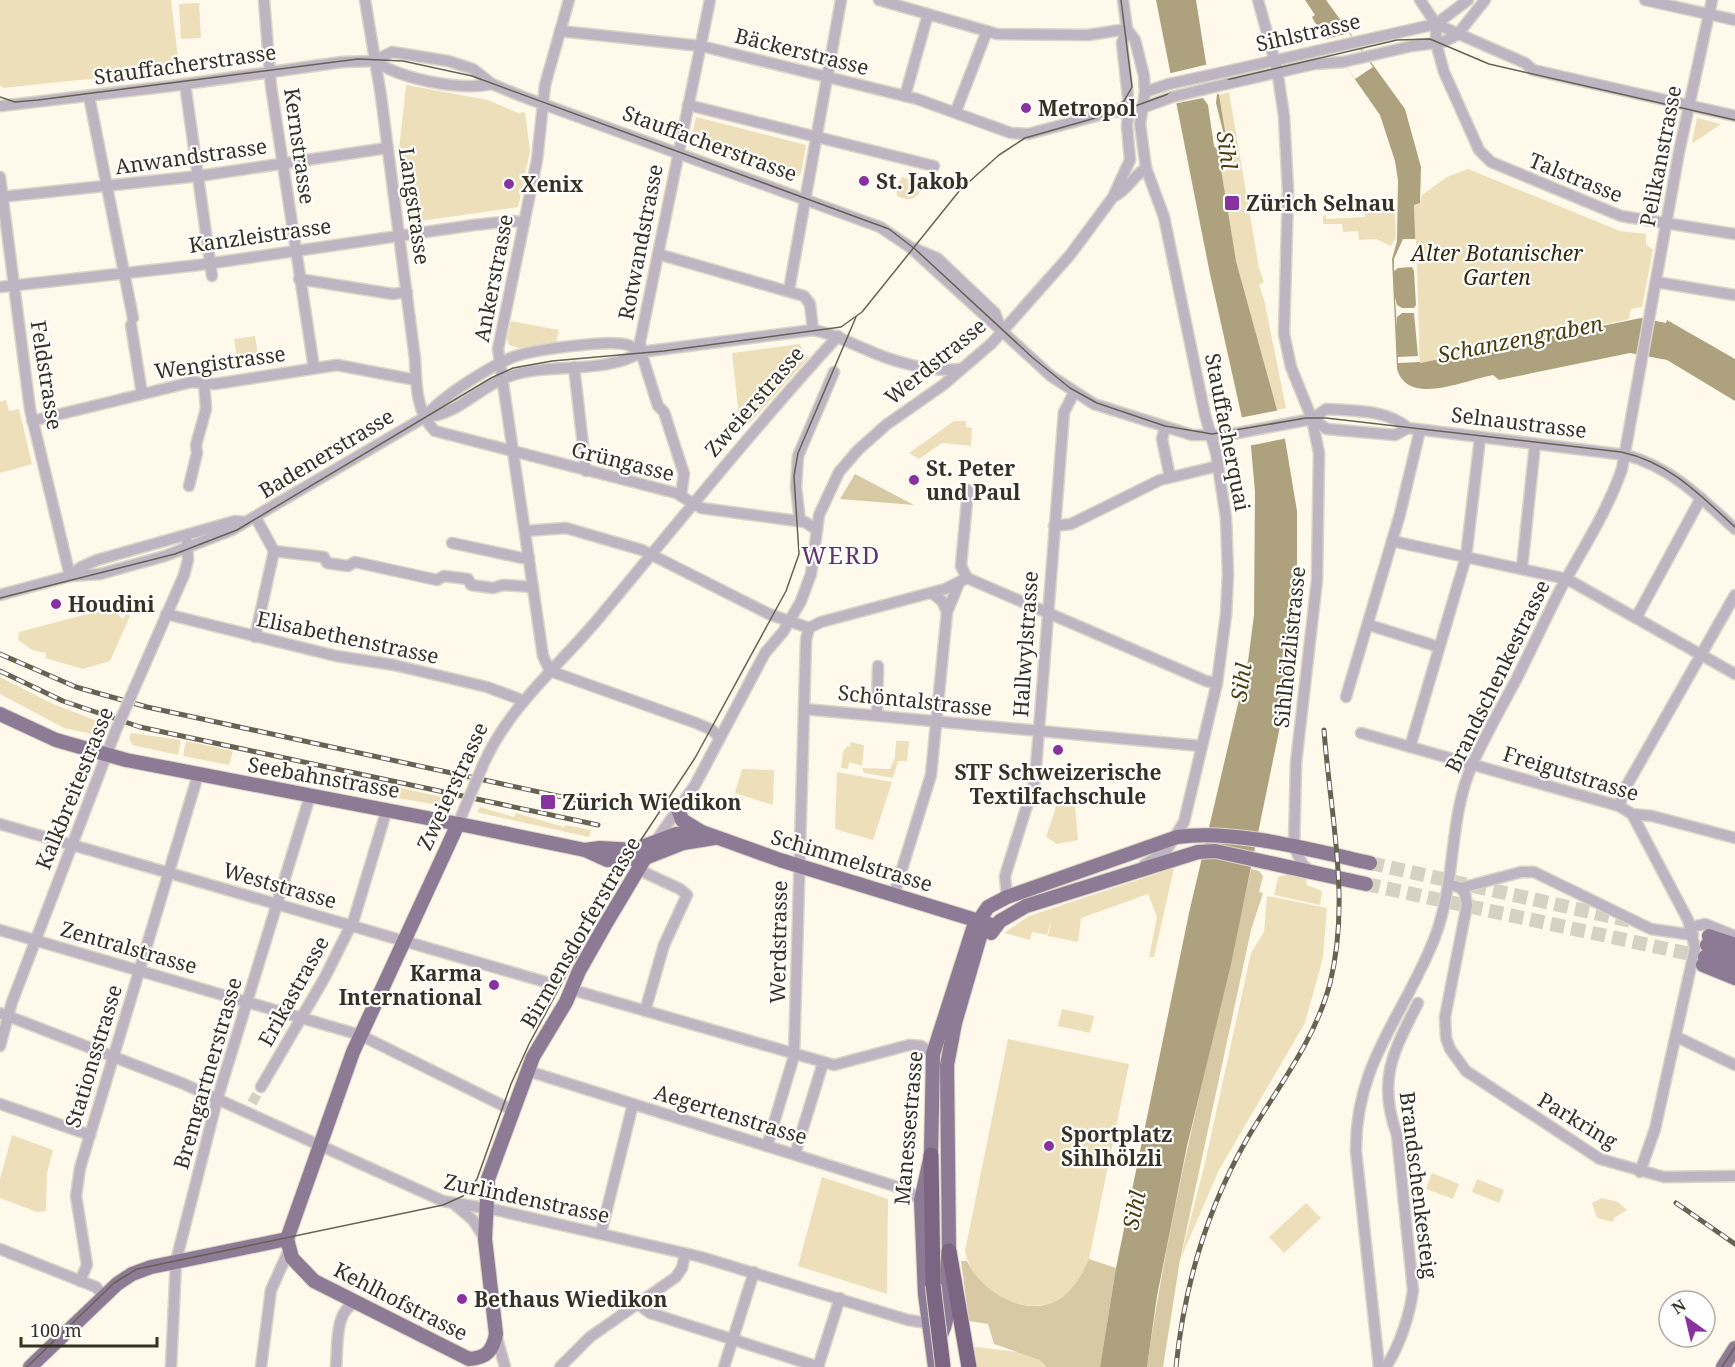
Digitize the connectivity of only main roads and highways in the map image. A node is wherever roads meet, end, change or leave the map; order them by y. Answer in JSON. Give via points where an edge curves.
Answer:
{"nodes":[{"id":1,"x":0,"y":714,"type":"edge"},
{"id":2,"x":678,"y":809,"type":"road end"},
{"id":3,"x":458,"y":824,"type":"junction"},
{"id":4,"x":708,"y":835,"type":"junction"},
{"id":5,"x":585,"y":850,"type":"junction"},
{"id":6,"x":1370,"y":863,"type":"tunnel mouth"},
{"id":7,"x":642,"y":864,"type":"junction"},
{"id":8,"x":1366,"y":884,"type":"tunnel mouth"},
{"id":9,"x":976,"y":922,"type":"junction"},
{"id":10,"x":995,"y":926,"type":"junction"},
{"id":11,"x":1735,"y":945,"type":"edge"},
{"id":12,"x":1706,"y":951,"type":"junction"},
{"id":13,"x":1735,"y":956,"type":"edge"},
{"id":14,"x":975,"y":960,"type":"junction"},
{"id":15,"x":1735,"y":967,"type":"edge"},
{"id":16,"x":1735,"y":978,"type":"edge"},
{"id":17,"x":931,"y":1155,"type":"junction"},
{"id":18,"x":288,"y":1244,"type":"junction"},
{"id":19,"x":949,"y":1251,"type":"junction"},
{"id":20,"x":933,"y":1345,"type":"junction"},
{"id":21,"x":1735,"y":1348,"type":"edge"},
{"id":22,"x":475,"y":1363,"type":"edge"},
{"id":23,"x":30,"y":1367,"type":"edge"},
{"id":24,"x":935,"y":1367,"type":"edge"},
{"id":25,"x":943,"y":1367,"type":"edge"},
{"id":26,"x":969,"y":1367,"type":"edge"},
{"id":27,"x":1723,"y":1367,"type":"edge"}],
"edges":[{"from":1,"to":3,"type":"main road","name":"Seebahnstrasse","via":[[56,740],[106,754]]},
{"from":2,"to":4,"type":"main road","via":[[682,820]]},
{"from":3,"to":5,"type":"main road","name":"Seebahnstrasse"},
{"from":3,"to":18,"type":"main road","name":"Zweierstrasse","via":[[360,1035]]},
{"from":4,"to":5,"type":"main road","name":"Schimmelstrasse","via":[[676,834],[628,851]]},
{"from":4,"to":7,"type":"main road","name":"Schimmelstrasse"},
{"from":4,"to":9,"type":"main road","name":"Schimmelstrasse"},
{"from":5,"to":7,"type":"main road","name":"Seebahnstrasse","via":[[596,857]]},
{"from":6,"to":9,"type":"main road","name":"Manessestrasse","via":[[1205,834],[1177,837],[1006,897],[988,907]]},
{"from":7,"to":22,"type":"main road","name":"Birmensdorferstrasse","via":[[550,1024],[512,1110],[488,1179],[485,1239],[496,1334],[492,1348]]},
{"from":8,"to":10,"type":"main road","name":"Manessestrasse","via":[[1215,851],[1198,852],[1026,906]]},
{"from":9,"to":10,"type":"main road"},
{"from":9,"to":14,"type":"main road","name":"Manessestrasse","via":[[981,933]]},
{"from":9,"to":17,"type":"main road","name":"Manessestrasse","via":[[933,1054]]},
{"from":10,"to":14,"type":"main road","name":"Manessestrasse"},
{"from":11,"to":12,"type":"main road"},
{"from":12,"to":13,"type":"main road"},
{"from":12,"to":15,"type":"main road"},
{"from":12,"to":16,"type":"main road"},
{"from":14,"to":19,"type":"main road","name":"Manessestrasse","via":[[955,1023],[947,1065]]},
{"from":17,"to":20,"type":"main road","name":"Manessestrasse","via":[[921,1200],[928,1323]]},
{"from":17,"to":25,"type":"highway","bridge":true,"via":[[933,1285]]},
{"from":18,"to":22,"type":"main road","name":"Kehlhofstrasse","via":[[297,1264],[314,1281]]},
{"from":18,"to":23,"type":"main road","via":[[176,1261],[132,1274]]},
{"from":19,"to":20,"type":"main road","name":"Manessestrasse","via":[[945,1323]]},
{"from":19,"to":26,"type":"highway"},
{"from":20,"to":24,"type":"main road","name":"Manessestrasse"},
{"from":21,"to":27,"type":"main road"}]}
